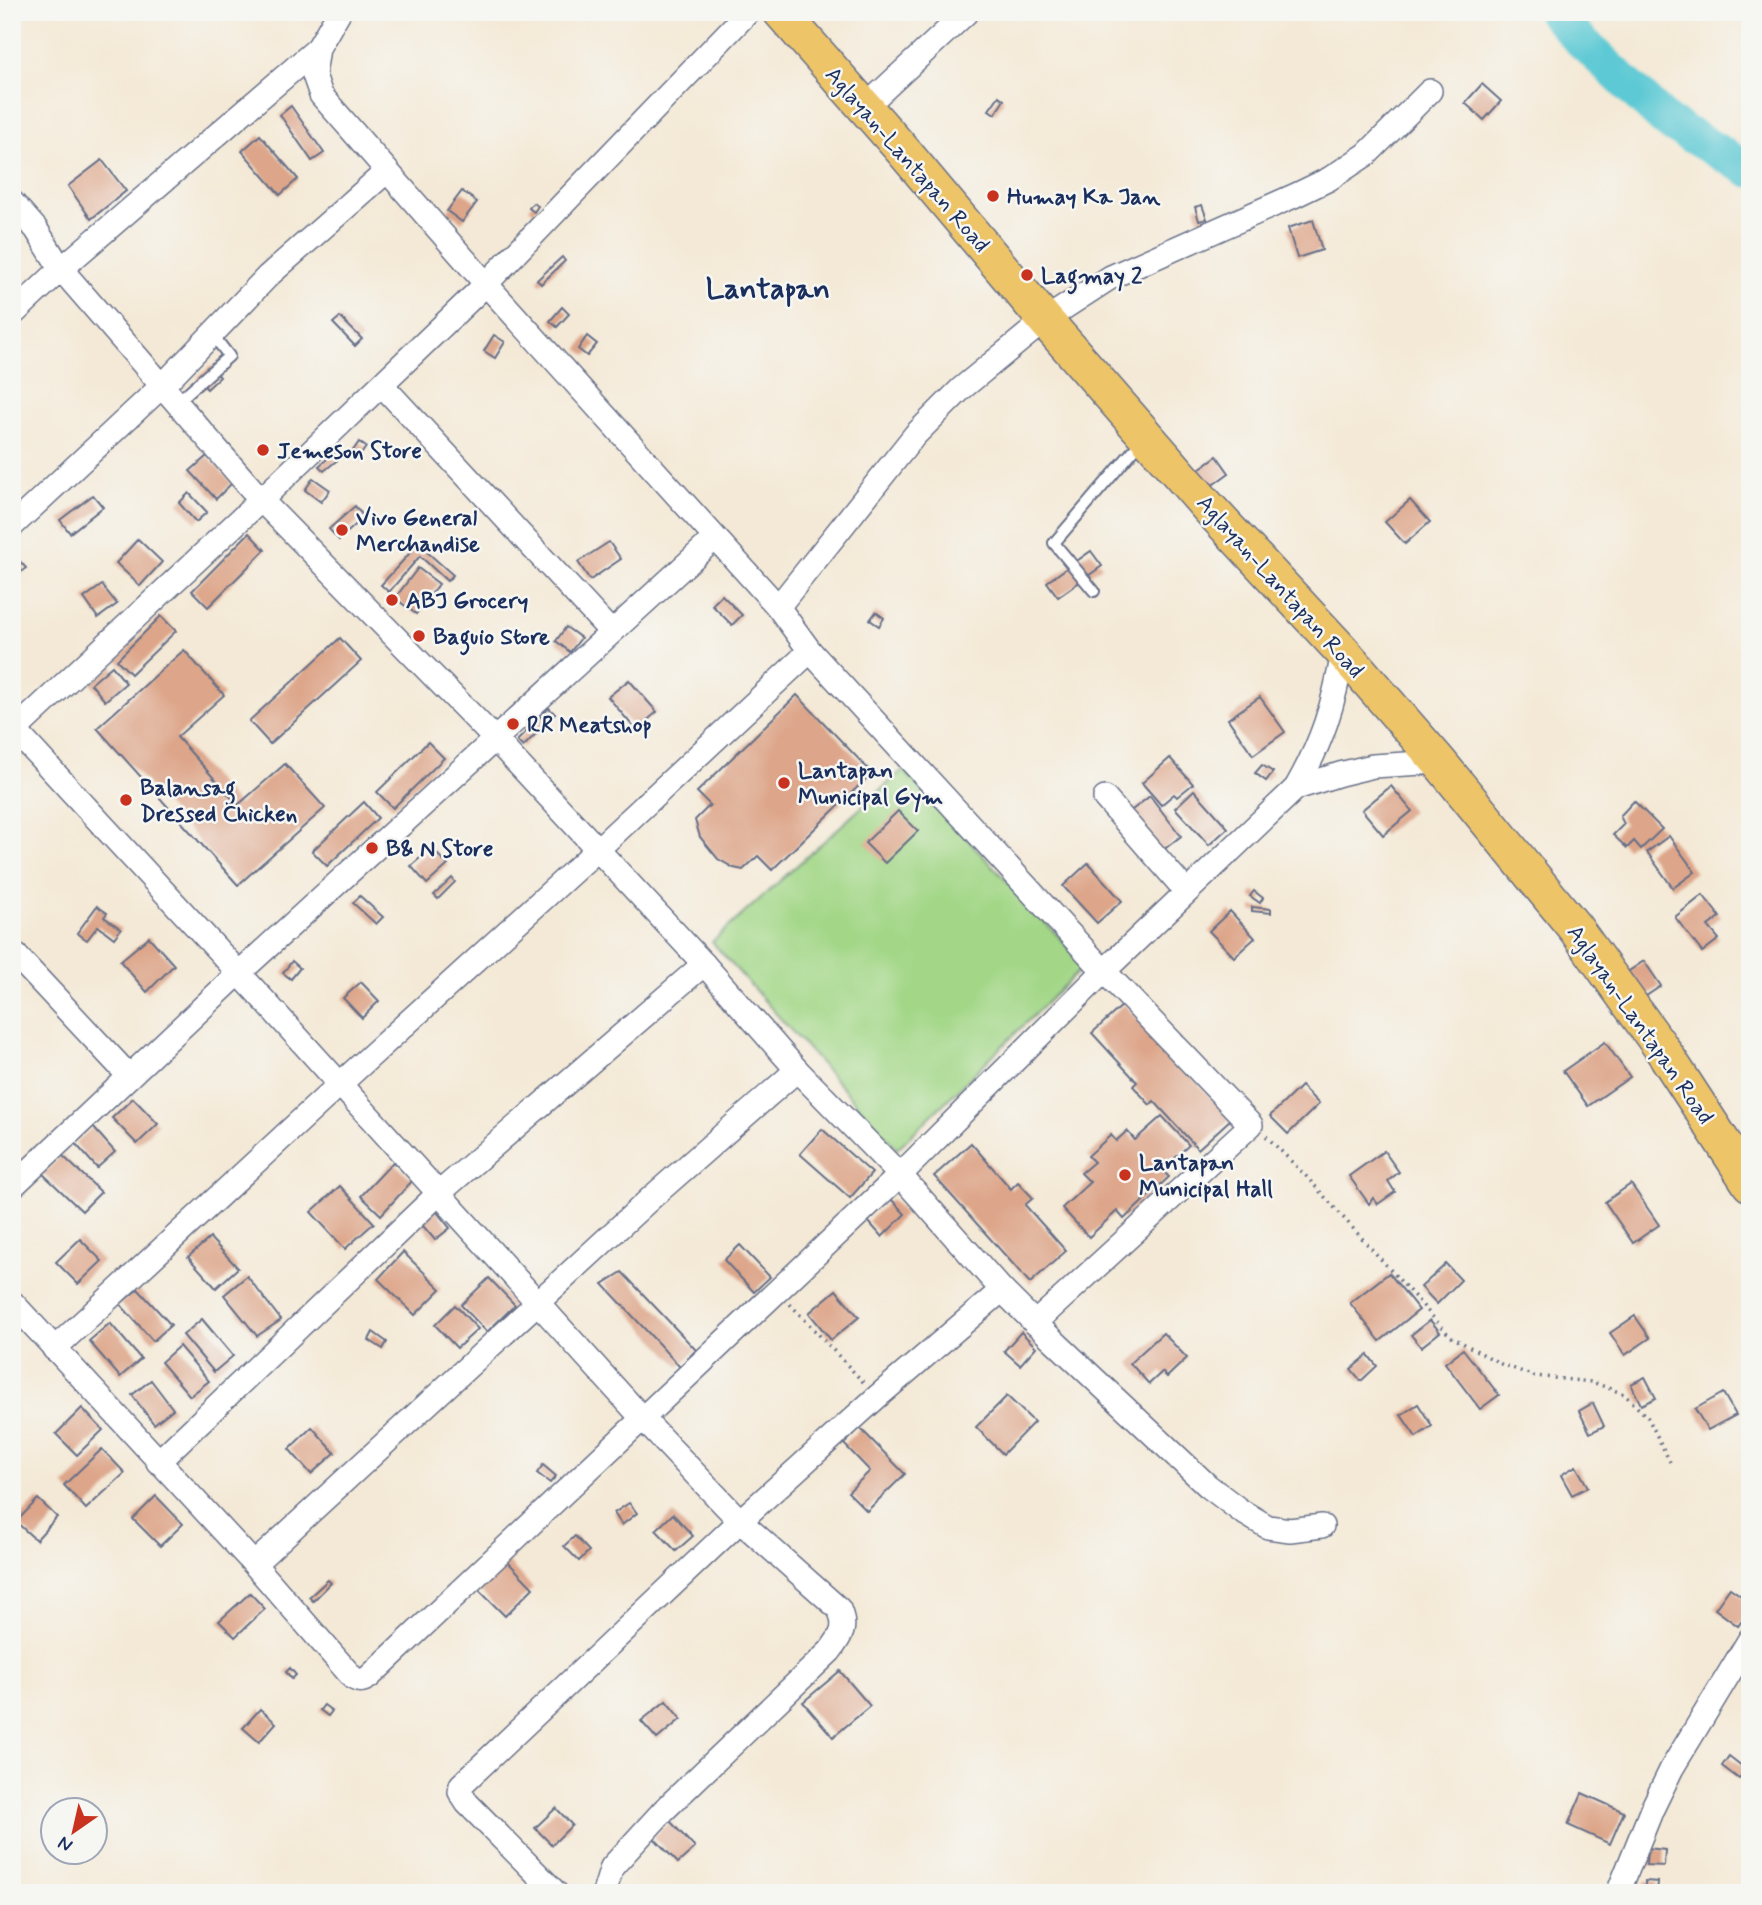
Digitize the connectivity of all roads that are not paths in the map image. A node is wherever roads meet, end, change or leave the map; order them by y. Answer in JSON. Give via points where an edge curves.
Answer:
{"nodes":[{"id":1,"x":339,"y":12,"type":"edge"},
{"id":2,"x":748,"y":12,"type":"edge"},
{"id":3,"x":781,"y":12,"type":"edge"},
{"id":4,"x":967,"y":12,"type":"edge"},
{"id":5,"x":318,"y":48,"type":"junction"},
{"id":6,"x":1430,"y":91,"type":"dead end"},
{"id":7,"x":865,"y":107,"type":"junction"},
{"id":8,"x":387,"y":171,"type":"junction"},
{"id":9,"x":12,"y":202,"type":"edge"},
{"id":10,"x":61,"y":269,"type":"junction"},
{"id":11,"x":486,"y":284,"type":"junction"},
{"id":12,"x":12,"y":315,"type":"edge"},
{"id":13,"x":1045,"y":320,"type":"junction"},
{"id":14,"x":382,"y":385,"type":"junction"},
{"id":15,"x":170,"y":393,"type":"junction"},
{"id":16,"x":1146,"y":436,"type":"junction"},
{"id":17,"x":261,"y":500,"type":"junction"},
{"id":18,"x":12,"y":526,"type":"edge"},
{"id":19,"x":715,"y":538,"type":"junction"},
{"id":20,"x":1094,"y":592,"type":"dead end"},
{"id":21,"x":778,"y":607,"type":"junction"},
{"id":22,"x":611,"y":632,"type":"junction"},
{"id":23,"x":810,"y":651,"type":"junction"},
{"id":24,"x":1343,"y":652,"type":"junction"},
{"id":25,"x":13,"y":730,"type":"edge"},
{"id":26,"x":494,"y":738,"type":"junction"},
{"id":27,"x":1439,"y":762,"type":"junction"},
{"id":28,"x":1296,"y":788,"type":"junction"},
{"id":29,"x":1105,"y":798,"type":"dead end"},
{"id":30,"x":598,"y":849,"type":"junction"},
{"id":31,"x":1186,"y":891,"type":"junction"},
{"id":32,"x":12,"y":951,"type":"edge"},
{"id":33,"x":704,"y":964,"type":"junction"},
{"id":34,"x":1104,"y":971,"type":"junction"},
{"id":35,"x":239,"y":973,"type":"junction"},
{"id":36,"x":797,"y":1070,"type":"junction"},
{"id":37,"x":129,"y":1076,"type":"junction"},
{"id":38,"x":340,"y":1084,"type":"junction"},
{"id":39,"x":900,"y":1175,"type":"junction"},
{"id":40,"x":15,"y":1178,"type":"edge"},
{"id":41,"x":1750,"y":1184,"type":"edge"},
{"id":42,"x":438,"y":1194,"type":"junction"},
{"id":43,"x":1002,"y":1290,"type":"junction"},
{"id":44,"x":12,"y":1302,"type":"edge"},
{"id":45,"x":539,"y":1302,"type":"junction"},
{"id":46,"x":1035,"y":1323,"type":"junction"},
{"id":47,"x":54,"y":1349,"type":"junction"},
{"id":48,"x":643,"y":1419,"type":"junction"},
{"id":49,"x":158,"y":1462,"type":"junction"},
{"id":50,"x":740,"y":1521,"type":"junction"},
{"id":51,"x":1322,"y":1527,"type":"dead end"},
{"id":52,"x":254,"y":1564,"type":"junction"},
{"id":53,"x":1750,"y":1639,"type":"edge"},
{"id":54,"x":556,"y":1893,"type":"edge"},
{"id":55,"x":604,"y":1893,"type":"edge"},
{"id":56,"x":1618,"y":1893,"type":"edge"}],
"edges":[{"from":1,"to":5,"type":"street"},
{"from":2,"to":11,"type":"street"},
{"from":3,"to":7,"type":"main road","name":"Aglayan-Lantapan Road"},
{"from":4,"to":7,"type":"street"},
{"from":5,"to":8,"type":"street","via":[[314,75],[321,95]]},
{"from":5,"to":10,"type":"street"},
{"from":6,"to":13,"type":"street","via":[[1367,154],[1329,179],[1111,277]]},
{"from":7,"to":13,"type":"main road","name":"Aglayan-Lantapan Road"},
{"from":8,"to":11,"type":"street"},
{"from":8,"to":15,"type":"street","via":[[268,276],[212,334]]},
{"from":9,"to":10,"type":"street","via":[[43,238]]},
{"from":10,"to":12,"type":"street"},
{"from":10,"to":15,"type":"street"},
{"from":11,"to":14,"type":"street"},
{"from":11,"to":19,"type":"street"},
{"from":13,"to":16,"type":"main road","name":"Aglayan-Lantapan Road"},
{"from":13,"to":21,"type":"street","via":[[961,389],[915,435]]},
{"from":14,"to":17,"type":"street"},
{"from":14,"to":22,"type":"street"},
{"from":15,"to":17,"type":"street"},
{"from":15,"to":18,"type":"street"},
{"from":16,"to":20,"type":"lane","via":[[1055,543]]},
{"from":16,"to":24,"type":"main road","name":"Aglayan-Lantapan Road"},
{"from":17,"to":25,"type":"street"},
{"from":17,"to":26,"type":"street"},
{"from":19,"to":21,"type":"street"},
{"from":19,"to":22,"type":"street"},
{"from":21,"to":23,"type":"street"},
{"from":22,"to":26,"type":"street"},
{"from":23,"to":30,"type":"street"},
{"from":23,"to":34,"type":"street"},
{"from":24,"to":27,"type":"main road","name":"Aglayan-Lantapan Road"},
{"from":24,"to":28,"type":"street","via":[[1329,717]]},
{"from":25,"to":35,"type":"street"},
{"from":26,"to":30,"type":"street"},
{"from":26,"to":35,"type":"street"},
{"from":27,"to":28,"type":"street","via":[[1373,766]]},
{"from":27,"to":41,"type":"main road","name":"Aglayan-Lantapan Road","via":[[1575,928],[1660,1046]]},
{"from":28,"to":31,"type":"street"},
{"from":29,"to":31,"type":"street"},
{"from":30,"to":33,"type":"street"},
{"from":30,"to":38,"type":"street"},
{"from":31,"to":34,"type":"street"},
{"from":32,"to":37,"type":"street"},
{"from":33,"to":36,"type":"street"},
{"from":33,"to":42,"type":"street"},
{"from":34,"to":39,"type":"street"},
{"from":34,"to":46,"type":"street","via":[[1251,1125]]},
{"from":35,"to":37,"type":"street"},
{"from":35,"to":38,"type":"street"},
{"from":36,"to":39,"type":"street"},
{"from":36,"to":45,"type":"street"},
{"from":37,"to":40,"type":"street"},
{"from":38,"to":42,"type":"street"},
{"from":38,"to":47,"type":"street"},
{"from":39,"to":43,"type":"street"},
{"from":39,"to":48,"type":"street"},
{"from":42,"to":45,"type":"street"},
{"from":42,"to":49,"type":"street"},
{"from":43,"to":46,"type":"street"},
{"from":43,"to":50,"type":"street"},
{"from":44,"to":47,"type":"street"},
{"from":45,"to":48,"type":"street"},
{"from":45,"to":52,"type":"street"},
{"from":46,"to":51,"type":"street","via":[[1208,1486],[1241,1511],[1268,1527]]},
{"from":47,"to":49,"type":"street"},
{"from":48,"to":50,"type":"street"},
{"from":48,"to":52,"type":"street","via":[[363,1681],[353,1678]]},
{"from":49,"to":52,"type":"street"},
{"from":50,"to":54,"type":"street","via":[[461,1785],[467,1803]]},
{"from":50,"to":55,"type":"street","via":[[839,1609],[844,1627],[830,1651],[627,1850],[612,1867]]},
{"from":53,"to":56,"type":"street","via":[[1672,1768]]}]}
